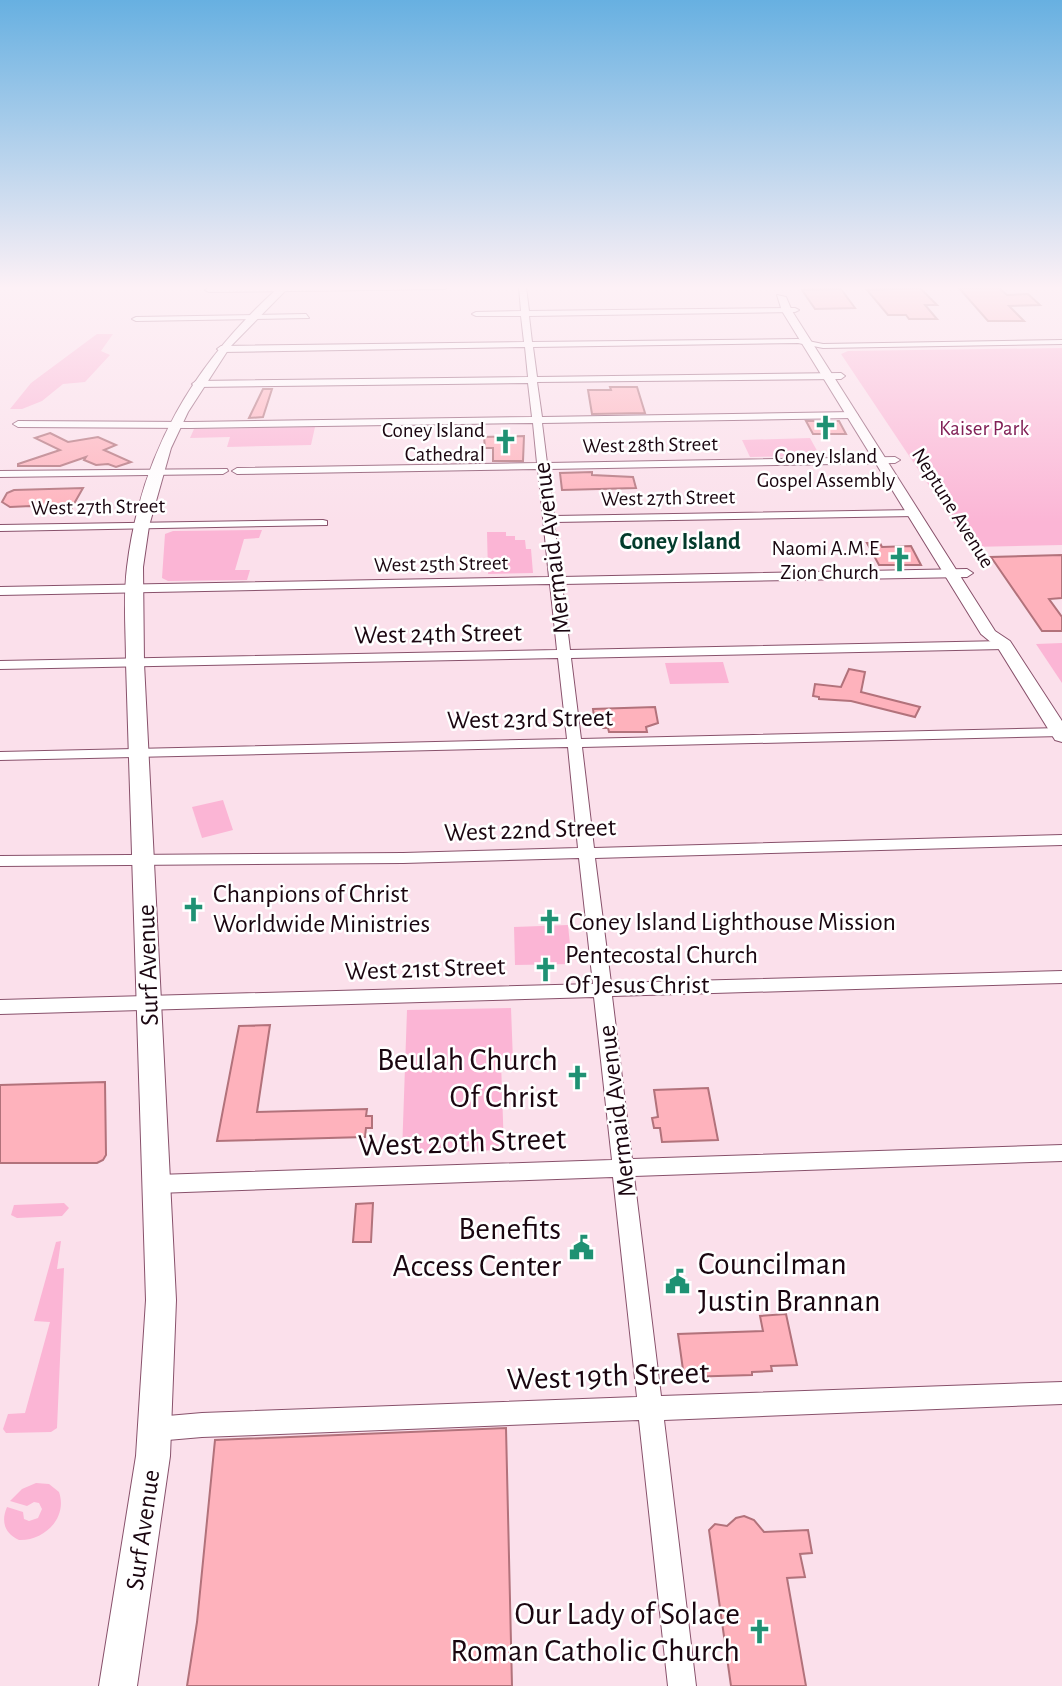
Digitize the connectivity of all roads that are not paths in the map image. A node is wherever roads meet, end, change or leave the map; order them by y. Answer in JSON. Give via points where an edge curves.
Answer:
{"nodes":[{"id":1,"x":209,"y":366,"type":"edge"},
{"id":2,"x":531,"y":366,"type":"edge"},
{"id":3,"x":829,"y":366,"type":"edge"},
{"id":4,"x":835,"y":376,"type":"junction"},
{"id":5,"x":533,"y":380,"type":"junction"},
{"id":6,"x":196,"y":384,"type":"junction"},
{"id":7,"x":853,"y":415,"type":"junction"},
{"id":8,"x":538,"y":420,"type":"junction"},
{"id":9,"x":18,"y":424,"type":"dead end"},
{"id":10,"x":173,"y":425,"type":"junction"},
{"id":11,"x":888,"y":460,"type":"junction"},
{"id":12,"x":543,"y":466,"type":"junction"},
{"id":13,"x":223,"y":471,"type":"dead end"},
{"id":14,"x":237,"y":471,"type":"dead end"},
{"id":15,"x":154,"y":472,"type":"junction"},
{"id":16,"x":0,"y":474,"type":"edge"},
{"id":17,"x":915,"y":513,"type":"junction"},
{"id":18,"x":549,"y":519,"type":"junction"},
{"id":19,"x":323,"y":523,"type":"dead end"},
{"id":20,"x":141,"y":526,"type":"junction"},
{"id":21,"x":0,"y":528,"type":"edge"},
{"id":22,"x":960,"y":573,"type":"junction"},
{"id":23,"x":556,"y":581,"type":"junction"},
{"id":24,"x":134,"y":589,"type":"junction"},
{"id":25,"x":0,"y":591,"type":"edge"},
{"id":26,"x":1004,"y":645,"type":"junction"},
{"id":27,"x":564,"y":654,"type":"junction"},
{"id":28,"x":135,"y":663,"type":"junction"},
{"id":29,"x":0,"y":665,"type":"edge"},
{"id":30,"x":1061,"y":733,"type":"edge"},
{"id":31,"x":575,"y":743,"type":"junction"},
{"id":32,"x":138,"y":753,"type":"junction"},
{"id":33,"x":0,"y":755,"type":"edge"},
{"id":34,"x":1062,"y":840,"type":"edge"},
{"id":35,"x":587,"y":853,"type":"junction"},
{"id":36,"x":144,"y":860,"type":"junction"},
{"id":37,"x":0,"y":861,"type":"edge"},
{"id":38,"x":1062,"y":977,"type":"edge"},
{"id":39,"x":603,"y":990,"type":"junction"},
{"id":40,"x":148,"y":1003,"type":"junction"},
{"id":41,"x":0,"y":1007,"type":"edge"},
{"id":42,"x":1062,"y":1153,"type":"edge"},
{"id":43,"x":623,"y":1168,"type":"junction"},
{"id":44,"x":157,"y":1184,"type":"junction"},
{"id":45,"x":1062,"y":1393,"type":"edge"},
{"id":46,"x":650,"y":1408,"type":"junction"},
{"id":47,"x":156,"y":1429,"type":"junction"},
{"id":48,"x":118,"y":1686,"type":"edge"},
{"id":49,"x":682,"y":1686,"type":"edge"}],
"edges":[{"from":1,"to":6,"type":"main road","name":"Surf Avenue"},
{"from":2,"to":5,"type":"street","name":"Mermaid Avenue"},
{"from":3,"to":4,"type":"main road","name":"Neptune Avenue"},
{"from":4,"to":5,"type":"street"},
{"from":4,"to":7,"type":"main road","name":"Neptune Avenue"},
{"from":4,"to":11,"type":"main road","name":"Neptune Avenue"},
{"from":5,"to":6,"type":"street"},
{"from":5,"to":8,"type":"street","name":"Mermaid Avenue"},
{"from":6,"to":10,"type":"main road","name":"Surf Avenue"},
{"from":7,"to":8,"type":"street"},
{"from":7,"to":11,"type":"main road","name":"Neptune Avenue"},
{"from":8,"to":10,"type":"street"},
{"from":8,"to":12,"type":"street","name":"Mermaid Avenue"},
{"from":9,"to":10,"type":"street"},
{"from":10,"to":15,"type":"main road","name":"Surf Avenue"},
{"from":11,"to":12,"type":"street","name":"West 28th Street"},
{"from":11,"to":17,"type":"main road","name":"Neptune Avenue"},
{"from":11,"to":22,"type":"main road","name":"Neptune Avenue"},
{"from":12,"to":14,"type":"street","name":"West 28th Street"},
{"from":12,"to":18,"type":"street","name":"Mermaid Avenue"},
{"from":13,"to":15,"type":"street"},
{"from":15,"to":16,"type":"street"},
{"from":15,"to":20,"type":"main road","name":"Surf Avenue"},
{"from":17,"to":18,"type":"street","name":"West 27th Street"},
{"from":17,"to":22,"type":"main road","name":"Neptune Avenue"},
{"from":18,"to":23,"type":"street","name":"Mermaid Avenue"},
{"from":19,"to":20,"type":"street","name":"West 27th Street"},
{"from":20,"to":21,"type":"street","name":"West 27th Street"},
{"from":20,"to":24,"type":"main road","name":"Surf Avenue"},
{"from":22,"to":23,"type":"street","name":"West 25th Street"},
{"from":22,"to":26,"type":"main road","name":"Neptune Avenue","via":[[1005,632]]},
{"from":23,"to":24,"type":"street","name":"West 25th Street"},
{"from":23,"to":27,"type":"street","name":"Mermaid Avenue"},
{"from":24,"to":25,"type":"street","name":"West 25th Street"},
{"from":24,"to":28,"type":"main road","name":"Surf Avenue"},
{"from":26,"to":27,"type":"street","name":"West 24th Street"},
{"from":26,"to":30,"type":"main road","name":"Neptune Avenue"},
{"from":27,"to":28,"type":"street","name":"West 24th Street"},
{"from":27,"to":31,"type":"street","name":"Mermaid Avenue"},
{"from":28,"to":29,"type":"street","name":"West 24th Street"},
{"from":28,"to":32,"type":"main road","name":"Surf Avenue"},
{"from":30,"to":31,"type":"street","name":"West 23rd Street"},
{"from":31,"to":32,"type":"street","name":"West 23rd Street"},
{"from":31,"to":35,"type":"street","name":"Mermaid Avenue"},
{"from":32,"to":33,"type":"street","name":"West 23rd Street"},
{"from":32,"to":36,"type":"main road","name":"Surf Avenue"},
{"from":34,"to":35,"type":"street","name":"West 22nd Street"},
{"from":35,"to":36,"type":"street","name":"West 22nd Street"},
{"from":35,"to":39,"type":"street","name":"Mermaid Avenue"},
{"from":36,"to":37,"type":"street","name":"West 22nd Street"},
{"from":36,"to":40,"type":"main road","name":"Surf Avenue"},
{"from":38,"to":39,"type":"street","name":"West 21st Street"},
{"from":39,"to":40,"type":"street","name":"West 21st Street"},
{"from":39,"to":43,"type":"street","name":"Mermaid Avenue"},
{"from":40,"to":41,"type":"street","name":"West 21st Street"},
{"from":40,"to":44,"type":"main road","name":"Surf Avenue"},
{"from":42,"to":43,"type":"street","name":"West 20th Street"},
{"from":43,"to":44,"type":"street","name":"West 20th Street"},
{"from":43,"to":46,"type":"street","name":"Mermaid Avenue"},
{"from":44,"to":47,"type":"main road","name":"Surf Avenue","via":[[161,1300]]},
{"from":45,"to":46,"type":"street","name":"West 19th Street"},
{"from":46,"to":47,"type":"street","name":"West 19th Street"},
{"from":46,"to":49,"type":"street","name":"Mermaid Avenue"},
{"from":47,"to":48,"type":"main road","name":"Surf Avenue"}]}
